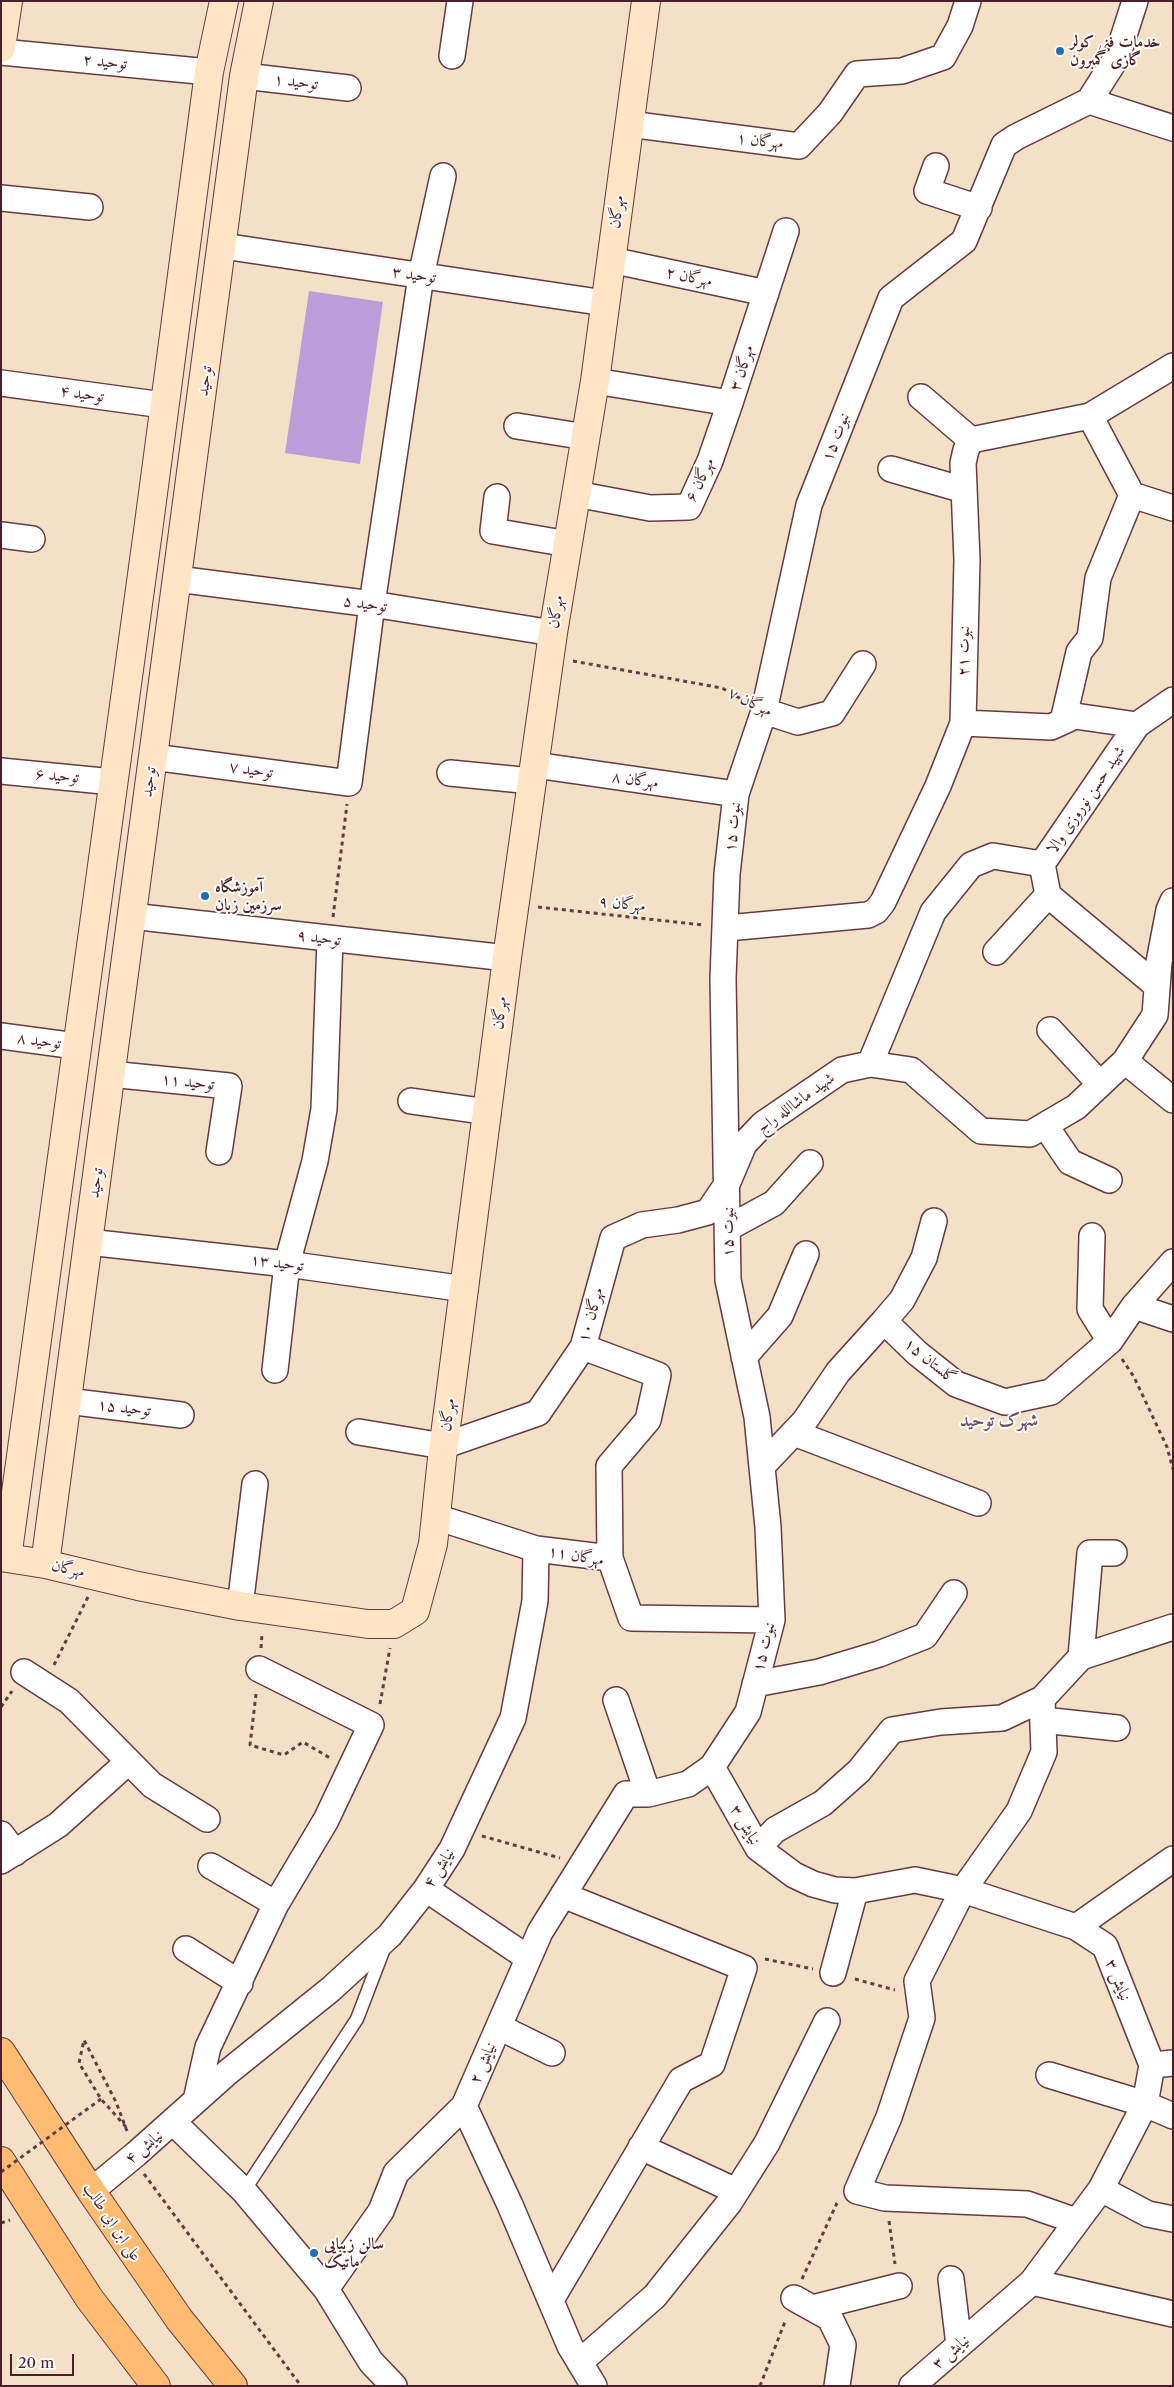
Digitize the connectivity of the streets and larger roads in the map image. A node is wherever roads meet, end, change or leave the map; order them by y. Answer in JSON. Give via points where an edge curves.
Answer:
{"nodes":[{"id":1,"x":8,"y":1,"type":"edge"},
{"id":2,"x":224,"y":1,"type":"edge"},
{"id":3,"x":260,"y":1,"type":"edge"},
{"id":4,"x":460,"y":1,"type":"edge"},
{"id":5,"x":646,"y":1,"type":"edge"},
{"id":6,"x":968,"y":1,"type":"edge"},
{"id":7,"x":1135,"y":1,"type":"edge"},
{"id":8,"x":1,"y":50,"type":"edge"},
{"id":9,"x":452,"y":56,"type":"dead end"},
{"id":10,"x":209,"y":72,"type":"junction"},
{"id":11,"x":244,"y":76,"type":"junction"},
{"id":12,"x":348,"y":88,"type":"dead end"},
{"id":13,"x":1090,"y":101,"type":"junction"},
{"id":14,"x":629,"y":124,"type":"junction"},
{"id":15,"x":1173,"y":128,"type":"edge"},
{"id":16,"x":936,"y":166,"type":"dead end"},
{"id":17,"x":443,"y":176,"type":"dead end"},
{"id":18,"x":1,"y":198,"type":"edge"},
{"id":19,"x":90,"y":207,"type":"dead end"},
{"id":20,"x":979,"y":208,"type":"junction"},
{"id":21,"x":786,"y":231,"type":"dead end"},
{"id":22,"x":223,"y":246,"type":"junction"},
{"id":23,"x":611,"y":260,"type":"junction"},
{"id":24,"x":421,"y":276,"type":"junction"},
{"id":25,"x":766,"y":293,"type":"junction"},
{"id":26,"x":605,"y":303,"type":"junction"},
{"id":27,"x":1173,"y":366,"type":"edge"},
{"id":28,"x":595,"y":380,"type":"junction"},
{"id":29,"x":1,"y":383,"type":"edge"},
{"id":30,"x":921,"y":397,"type":"dead end"},
{"id":31,"x":730,"y":403,"type":"junction"},
{"id":32,"x":163,"y":405,"type":"junction"},
{"id":33,"x":1090,"y":416,"type":"junction"},
{"id":34,"x":517,"y":426,"type":"dead end"},
{"id":35,"x":586,"y":437,"type":"junction"},
{"id":36,"x":971,"y":440,"type":"junction"},
{"id":37,"x":891,"y":470,"type":"dead end"},
{"id":38,"x":964,"y":490,"type":"junction"},
{"id":39,"x":576,"y":494,"type":"junction"},
{"id":40,"x":1132,"y":496,"type":"junction"},
{"id":41,"x":497,"y":497,"type":"dead end"},
{"id":42,"x":1173,"y":508,"type":"edge"},
{"id":43,"x":148,"y":531,"type":"junction"},
{"id":44,"x":1,"y":535,"type":"edge"},
{"id":45,"x":183,"y":537,"type":"junction"},
{"id":46,"x":32,"y":539,"type":"dead end"},
{"id":47,"x":568,"y":544,"type":"junction"},
{"id":48,"x":177,"y":580,"type":"junction"},
{"id":49,"x":372,"y":604,"type":"junction"},
{"id":50,"x":551,"y":645,"type":"junction"},
{"id":51,"x":864,"y":664,"type":"dead end"},
{"id":52,"x":1173,"y":700,"type":"edge"},
{"id":53,"x":764,"y":711,"type":"junction"},
{"id":54,"x":1063,"y":721,"type":"junction"},
{"id":55,"x":963,"y":723,"type":"junction"},
{"id":56,"x":1137,"y":725,"type":"junction"},
{"id":57,"x":153,"y":757,"type":"junction"},
{"id":58,"x":1,"y":771,"type":"edge"},
{"id":59,"x":533,"y":773,"type":"junction"},
{"id":60,"x":450,"y":774,"type":"dead end"},
{"id":61,"x":112,"y":782,"type":"junction"},
{"id":62,"x":736,"y":794,"type":"junction"},
{"id":63,"x":1042,"y":864,"type":"junction"},
{"id":64,"x":1048,"y":894,"type":"junction"},
{"id":65,"x":1173,"y":901,"type":"edge"},
{"id":66,"x":131,"y":916,"type":"junction"},
{"id":67,"x":726,"y":928,"type":"junction"},
{"id":68,"x":330,"y":939,"type":"junction"},
{"id":69,"x":996,"y":952,"type":"dead end"},
{"id":70,"x":508,"y":958,"type":"junction"},
{"id":71,"x":1157,"y":986,"type":"junction"},
{"id":72,"x":1050,"y":1030,"type":"dead end"},
{"id":73,"x":1,"y":1036,"type":"edge"},
{"id":74,"x":76,"y":1046,"type":"junction"},
{"id":75,"x":1125,"y":1061,"type":"junction"},
{"id":76,"x":870,"y":1064,"type":"junction"},
{"id":77,"x":110,"y":1074,"type":"junction"},
{"id":78,"x":1100,"y":1084,"type":"junction"},
{"id":79,"x":1173,"y":1100,"type":"edge"},
{"id":80,"x":411,"y":1101,"type":"dead end"},
{"id":81,"x":488,"y":1112,"type":"junction"},
{"id":82,"x":1045,"y":1125,"type":"junction"},
{"id":83,"x":219,"y":1152,"type":"dead end"},
{"id":84,"x":810,"y":1163,"type":"dead end"},
{"id":85,"x":1109,"y":1180,"type":"dead end"},
{"id":86,"x":727,"y":1184,"type":"junction"},
{"id":87,"x":934,"y":1221,"type":"dead end"},
{"id":88,"x":728,"y":1228,"type":"junction"},
{"id":89,"x":1092,"y":1236,"type":"dead end"},
{"id":90,"x":88,"y":1242,"type":"junction"},
{"id":91,"x":806,"y":1254,"type":"dead end"},
{"id":92,"x":1173,"y":1262,"type":"edge"},
{"id":93,"x":287,"y":1264,"type":"junction"},
{"id":94,"x":465,"y":1290,"type":"junction"},
{"id":95,"x":1134,"y":1306,"type":"junction"},
{"id":96,"x":1173,"y":1319,"type":"edge"},
{"id":97,"x":884,"y":1321,"type":"junction"},
{"id":98,"x":1110,"y":1341,"type":"junction"},
{"id":99,"x":583,"y":1347,"type":"junction"},
{"id":100,"x":744,"y":1357,"type":"junction"},
{"id":101,"x":275,"y":1370,"type":"dead end"},
{"id":102,"x":67,"y":1401,"type":"junction"},
{"id":103,"x":181,"y":1415,"type":"dead end"},
{"id":104,"x":359,"y":1432,"type":"dead end"},
{"id":105,"x":794,"y":1433,"type":"junction"},
{"id":106,"x":443,"y":1446,"type":"junction"},
{"id":107,"x":762,"y":1466,"type":"junction"},
{"id":108,"x":255,"y":1484,"type":"dead end"},
{"id":109,"x":978,"y":1503,"type":"dead end"},
{"id":110,"x":436,"y":1517,"type":"junction"},
{"id":111,"x":536,"y":1549,"type":"junction"},
{"id":112,"x":1114,"y":1553,"type":"dead end"},
{"id":113,"x":4,"y":1558,"type":"edge"},
{"id":114,"x":610,"y":1558,"type":"junction"},
{"id":115,"x":45,"y":1564,"type":"junction"},
{"id":116,"x":954,"y":1593,"type":"dead end"},
{"id":117,"x":253,"y":1607,"type":"junction"},
{"id":118,"x":772,"y":1620,"type":"junction"},
{"id":119,"x":1173,"y":1627,"type":"edge"},
{"id":120,"x":1081,"y":1657,"type":"junction"},
{"id":121,"x":259,"y":1669,"type":"road end"},
{"id":122,"x":24,"y":1672,"type":"dead end"},
{"id":123,"x":755,"y":1684,"type":"junction"},
{"id":124,"x":616,"y":1700,"type":"dead end"},
{"id":125,"x":1042,"y":1709,"type":"junction"},
{"id":126,"x":1117,"y":1728,"type":"dead end"},
{"id":127,"x":128,"y":1762,"type":"junction"},
{"id":128,"x":712,"y":1767,"type":"junction"},
{"id":129,"x":648,"y":1794,"type":"junction"},
{"id":130,"x":207,"y":1819,"type":"dead end"},
{"id":131,"x":758,"y":1848,"type":"junction"},
{"id":132,"x":6,"y":1849,"type":"edge"},
{"id":133,"x":1173,"y":1859,"type":"edge"},
{"id":134,"x":211,"y":1866,"type":"dead end"},
{"id":135,"x":426,"y":1889,"type":"junction"},
{"id":136,"x":855,"y":1890,"type":"junction"},
{"id":137,"x":964,"y":1890,"type":"junction"},
{"id":138,"x":563,"y":1895,"type":"junction"},
{"id":139,"x":276,"y":1904,"type":"junction"},
{"id":140,"x":1076,"y":1927,"type":"junction"},
{"id":141,"x":186,"y":1949,"type":"dead end"},
{"id":142,"x":528,"y":1958,"type":"junction"},
{"id":143,"x":833,"y":1973,"type":"dead end"},
{"id":144,"x":240,"y":1983,"type":"junction"},
{"id":145,"x":827,"y":2021,"type":"dead end"},
{"id":146,"x":498,"y":2027,"type":"junction"},
{"id":147,"x":1,"y":2052,"type":"edge"},
{"id":148,"x":552,"y":2054,"type":"dead end"},
{"id":149,"x":1162,"y":2064,"type":"edge"},
{"id":150,"x":1049,"y":2075,"type":"dead end"},
{"id":151,"x":196,"y":2100,"type":"junction"},
{"id":152,"x":1145,"y":2104,"type":"junction"},
{"id":153,"x":464,"y":2106,"type":"junction"},
{"id":154,"x":1173,"y":2116,"type":"edge"},
{"id":155,"x":173,"y":2122,"type":"junction"},
{"id":156,"x":641,"y":2147,"type":"junction"},
{"id":157,"x":1,"y":2161,"type":"edge"},
{"id":158,"x":1101,"y":2189,"type":"junction"},
{"id":159,"x":91,"y":2191,"type":"junction"},
{"id":160,"x":736,"y":2191,"type":"junction"},
{"id":161,"x":1173,"y":2219,"type":"edge"},
{"id":162,"x":1076,"y":2221,"type":"junction"},
{"id":163,"x":951,"y":2279,"type":"dead end"},
{"id":164,"x":1032,"y":2282,"type":"junction"},
{"id":165,"x":898,"y":2286,"type":"road end"},
{"id":166,"x":326,"y":2289,"type":"junction"},
{"id":167,"x":551,"y":2300,"type":"junction"},
{"id":168,"x":1173,"y":2314,"type":"edge"},
{"id":169,"x":959,"y":2345,"type":"junction"},
{"id":170,"x":580,"y":2362,"type":"junction"},
{"id":171,"x":156,"y":2386,"type":"edge"},
{"id":172,"x":233,"y":2386,"type":"edge"},
{"id":173,"x":394,"y":2386,"type":"edge"},
{"id":174,"x":594,"y":2386,"type":"edge"},
{"id":175,"x":837,"y":2386,"type":"edge"},
{"id":176,"x":912,"y":2386,"type":"edge"}],
"edges":[{"from":1,"to":8,"type":"street"},
{"from":2,"to":10,"type":"street"},
{"from":3,"to":11,"type":"street","name":"توحید"},
{"from":4,"to":9,"type":"street"},
{"from":5,"to":14,"type":"street","name":"مهرگان"},
{"from":6,"to":14,"type":"street","name":"مهرگان ۱","via":[[960,26],[943,57],[902,70],[856,74],[830,113],[799,146]]},
{"from":7,"to":13,"type":"street","via":[[1117,57]]},
{"from":8,"to":10,"type":"street","name":"توحید ۲"},
{"from":10,"to":32,"type":"street"},
{"from":11,"to":12,"type":"street","name":"توحید ۱"},
{"from":11,"to":22,"type":"street","name":"توحید"},
{"from":13,"to":15,"type":"street"},
{"from":13,"to":20,"type":"street","name":"نبوت ۱۵","via":[[1004,145]]},
{"from":14,"to":23,"type":"street","name":"مهرگان"},
{"from":16,"to":20,"type":"street","via":[[927,191]]},
{"from":17,"to":24,"type":"street"},
{"from":18,"to":19,"type":"street"},
{"from":20,"to":53,"type":"street","name":"نبوت ۱۵","via":[[964,241],[899,289],[886,308],[809,504]]},
{"from":21,"to":25,"type":"street","name":"مهرگان ۳"},
{"from":22,"to":24,"type":"street","name":"توحید ۳"},
{"from":22,"to":45,"type":"street","name":"توحید"},
{"from":23,"to":25,"type":"street","name":"مهرگان ۲"},
{"from":23,"to":26,"type":"street","name":"مهرگان"},
{"from":24,"to":26,"type":"street","name":"توحید ۳"},
{"from":24,"to":49,"type":"street"},
{"from":25,"to":31,"type":"street","name":"مهرگان ۳"},
{"from":26,"to":28,"type":"street","name":"مهرگان"},
{"from":27,"to":33,"type":"street"},
{"from":28,"to":31,"type":"street","name":"مهرگان ۳"},
{"from":28,"to":35,"type":"street","name":"مهرگان"},
{"from":29,"to":32,"type":"street","name":"توحید ۴"},
{"from":30,"to":36,"type":"street"},
{"from":31,"to":39,"type":"street","name":"مهرگان ۶","via":[[710,461],[688,507],[650,508]]},
{"from":32,"to":43,"type":"street"},
{"from":33,"to":36,"type":"street"},
{"from":33,"to":40,"type":"street"},
{"from":34,"to":35,"type":"street"},
{"from":35,"to":39,"type":"street","name":"مهرگان"},
{"from":36,"to":38,"type":"street","name":"نبوت ۲۱","via":[[964,463]]},
{"from":37,"to":38,"type":"street"},
{"from":38,"to":55,"type":"street","name":"نبوت ۲۱"},
{"from":39,"to":47,"type":"street","name":"مهرگان"},
{"from":40,"to":42,"type":"street"},
{"from":40,"to":54,"type":"street","via":[[1098,578],[1090,638],[1079,652]]},
{"from":41,"to":47,"type":"street","via":[[492,531]]},
{"from":43,"to":45,"type":"street"},
{"from":43,"to":61,"type":"street"},
{"from":44,"to":46,"type":"street"},
{"from":45,"to":48,"type":"street","name":"توحید"},
{"from":47,"to":50,"type":"street","name":"مهرگان"},
{"from":48,"to":49,"type":"street","name":"توحید ۵"},
{"from":48,"to":57,"type":"street","name":"توحید"},
{"from":49,"to":50,"type":"street","name":"توحید ۵"},
{"from":49,"to":57,"type":"street","name":"توحید ۷","via":[[349,783]]},
{"from":50,"to":59,"type":"street","name":"مهرگان"},
{"from":51,"to":53,"type":"street","name":"مهرگان ۷","via":[[832,713],[798,722]]},
{"from":52,"to":56,"type":"street","name":"شهید حسن نوروزی والا"},
{"from":53,"to":62,"type":"street","name":"نبوت ۱۵"},
{"from":54,"to":55,"type":"street","via":[[1051,727]]},
{"from":54,"to":56,"type":"street","via":[[1075,716]]},
{"from":55,"to":67,"type":"street","name":"نبوت ۲۱","via":[[938,786],[876,911],[868,915]]},
{"from":56,"to":63,"type":"street","name":"شهید حسن نوروزی والا"},
{"from":57,"to":66,"type":"street","name":"توحید"},
{"from":58,"to":61,"type":"street","name":"توحید ۶"},
{"from":59,"to":60,"type":"street","name":"مهرگان ۸"},
{"from":59,"to":62,"type":"street","name":"مهرگان ۸"},
{"from":59,"to":70,"type":"street","name":"مهرگان"},
{"from":61,"to":74,"type":"street"},
{"from":62,"to":67,"type":"street","name":"نبوت ۱۵"},
{"from":63,"to":64,"type":"street"},
{"from":63,"to":76,"type":"street","name":"شهید حسن نوروزی والا","via":[[993,856],[971,865],[933,912]]},
{"from":64,"to":69,"type":"street"},
{"from":64,"to":71,"type":"street"},
{"from":65,"to":71,"type":"street","name":"شهید ماشاالله راج"},
{"from":66,"to":68,"type":"street","name":"توحید ۹"},
{"from":66,"to":77,"type":"street","name":"توحید"},
{"from":67,"to":86,"type":"street","name":"نبوت ۱۵","via":[[723,978]]},
{"from":68,"to":70,"type":"street","name":"توحید ۹"},
{"from":68,"to":93,"type":"street","via":[[324,1109],[315,1160]]},
{"from":70,"to":81,"type":"street","name":"مهرگان"},
{"from":71,"to":75,"type":"street","name":"شهید ماشاالله راج","via":[[1155,1015]]},
{"from":72,"to":78,"type":"street"},
{"from":73,"to":74,"type":"street","name":"توحید ۸"},
{"from":74,"to":113,"type":"street"},
{"from":75,"to":78,"type":"street","name":"شهید ماشاالله راج"},
{"from":75,"to":79,"type":"street"},
{"from":76,"to":82,"type":"street","name":"شهید ماشاالله راج","via":[[910,1070],[981,1131],[1030,1134]]},
{"from":76,"to":86,"type":"street","name":"شهید ماشاالله راج","via":[[842,1070],[763,1124],[744,1144]]},
{"from":77,"to":83,"type":"street","name":"توحید ۱۱","via":[[229,1086]]},
{"from":77,"to":90,"type":"street","name":"توحید"},
{"from":78,"to":82,"type":"street","name":"شهید ماشاالله راج","via":[[1076,1107]]},
{"from":80,"to":81,"type":"street"},
{"from":81,"to":94,"type":"street","name":"مهرگان"},
{"from":82,"to":85,"type":"street","via":[[1070,1162]]},
{"from":84,"to":88,"type":"street","via":[[774,1202]]},
{"from":86,"to":88,"type":"street","name":"نبوت ۱۵"},
{"from":86,"to":99,"type":"street","name":"مهرگان ۱۰","via":[[708,1212],[642,1225],[613,1238]]},
{"from":87,"to":97,"type":"street","via":[[924,1258],[902,1300]]},
{"from":88,"to":100,"type":"street","name":"نبوت ۱۵","via":[[728,1280]]},
{"from":89,"to":98,"type":"street","via":[[1090,1310]]},
{"from":90,"to":93,"type":"street","name":"توحید ۱۳"},
{"from":90,"to":102,"type":"street","name":"توحید"},
{"from":91,"to":100,"type":"street","via":[[780,1316]]},
{"from":92,"to":95,"type":"street","name":"گلستان ۱۵"},
{"from":93,"to":94,"type":"street","name":"توحید ۱۳"},
{"from":93,"to":101,"type":"street"},
{"from":94,"to":106,"type":"street","name":"مهرگان"},
{"from":95,"to":96,"type":"street"},
{"from":95,"to":98,"type":"street","name":"گلستان ۱۵"},
{"from":97,"to":98,"type":"street","name":"گلستان ۱۵","via":[[956,1384],[1005,1402],[1051,1392]]},
{"from":97,"to":105,"type":"street","via":[[838,1372]]},
{"from":99,"to":106,"type":"street","name":"مهرگان ۱۰","via":[[538,1413]]},
{"from":99,"to":114,"type":"street","via":[[658,1375],[648,1420],[609,1466]]},
{"from":100,"to":107,"type":"street","name":"نبوت ۱۵","via":[[757,1417]]},
{"from":102,"to":103,"type":"street","name":"توحید ۱۵"},
{"from":102,"to":115,"type":"street","name":"توحید"},
{"from":104,"to":106,"type":"street"},
{"from":105,"to":107,"type":"street"},
{"from":105,"to":109,"type":"street"},
{"from":106,"to":110,"type":"street","name":"مهرگان"},
{"from":107,"to":118,"type":"street","name":"نبوت ۱۵"},
{"from":108,"to":117,"type":"street"},
{"from":110,"to":111,"type":"street","name":"مهرگان ۱۱"},
{"from":110,"to":117,"type":"street","name":"مهرگان","via":[[433,1544],[415,1612],[394,1624],[368,1624]]},
{"from":111,"to":114,"type":"street","name":"مهرگان ۱۱"},
{"from":111,"to":135,"type":"street","name":"نیایش ۴","via":[[535,1601],[513,1718],[452,1849]]},
{"from":112,"to":120,"type":"street","via":[[1090,1553]]},
{"from":113,"to":115,"type":"street","name":"مهرگان"},
{"from":114,"to":118,"type":"street","name":"مهرگان ۱۱","via":[[632,1618]]},
{"from":115,"to":117,"type":"street","name":"مهرگان"},
{"from":116,"to":123,"type":"street","via":[[926,1636],[819,1672]]},
{"from":118,"to":123,"type":"street","name":"نبوت ۱۵"},
{"from":119,"to":120,"type":"street"},
{"from":120,"to":125,"type":"street"},
{"from":121,"to":139,"type":"street","via":[[371,1725],[326,1820]]},
{"from":122,"to":127,"type":"street","via":[[69,1701]]},
{"from":123,"to":128,"type":"street","name":"نبوت ۱۵","via":[[748,1712]]},
{"from":124,"to":129,"type":"street"},
{"from":125,"to":126,"type":"street"},
{"from":125,"to":131,"type":"street","via":[[1002,1718],[941,1722],[892,1730],[859,1770],[823,1803],[775,1830]]},
{"from":125,"to":137,"type":"street","via":[[1044,1752],[1019,1811]]},
{"from":127,"to":130,"type":"street","via":[[152,1785]]},
{"from":127,"to":132,"type":"street","via":[[58,1825]]},
{"from":128,"to":129,"type":"street","name":"نیایش ۲","via":[[688,1784]]},
{"from":128,"to":131,"type":"street","name":"نیایش ۳"},
{"from":129,"to":138,"type":"street","name":"نیایش ۲","via":[[626,1794]]},
{"from":131,"to":136,"type":"street","name":"نیایش ۳","via":[[794,1875],[814,1884],[835,1890]]},
{"from":133,"to":140,"type":"street"},
{"from":134,"to":139,"type":"street"},
{"from":135,"to":142,"type":"street"},
{"from":135,"to":151,"type":"street","name":"نیایش ۴","via":[[390,1935]]},
{"from":136,"to":137,"type":"street","name":"نیایش ۳","via":[[915,1880]]},
{"from":136,"to":143,"type":"street"},
{"from":137,"to":140,"type":"street","name":"نیایش ۳"},
{"from":137,"to":162,"type":"street","via":[[917,1981],[922,2018],[889,2117],[857,2191],[885,2198],[1027,2204]]},
{"from":138,"to":142,"type":"street","name":"نیایش ۲"},
{"from":138,"to":156,"type":"street","via":[[744,1968],[712,2064],[681,2080]]},
{"from":139,"to":144,"type":"street"},
{"from":140,"to":149,"type":"street","name":"نیایش ۳","via":[[1105,1946]]},
{"from":141,"to":144,"type":"street"},
{"from":142,"to":146,"type":"street","name":"نیایش ۲"},
{"from":144,"to":151,"type":"street","via":[[208,2047]]},
{"from":145,"to":160,"type":"street","via":[[767,2143]]},
{"from":146,"to":148,"type":"street"},
{"from":146,"to":153,"type":"street","name":"نیایش ۲"},
{"from":147,"to":159,"type":"main road","name":"علی ابن ابی طالب"},
{"from":149,"to":152,"type":"street","name":"نیایش ۳"},
{"from":150,"to":152,"type":"street"},
{"from":151,"to":155,"type":"street","name":"نیایش ۴"},
{"from":152,"to":154,"type":"street"},
{"from":152,"to":158,"type":"street","name":"نیایش ۳"},
{"from":153,"to":166,"type":"street","name":"نیایش ۲","via":[[396,2173],[381,2211]]},
{"from":153,"to":167,"type":"street"},
{"from":155,"to":159,"type":"street","name":"نیایش ۴"},
{"from":155,"to":166,"type":"street","via":[[244,2191]]},
{"from":156,"to":160,"type":"street"},
{"from":156,"to":167,"type":"street"},
{"from":157,"to":171,"type":"main road","via":[[89,2298]]},
{"from":158,"to":161,"type":"street","via":[[1148,2214]]},
{"from":158,"to":162,"type":"street","name":"نیایش ۳"},
{"from":159,"to":172,"type":"main road","name":"علی ابن ابی طالب","via":[[179,2319]]},
{"from":160,"to":170,"type":"street","via":[[655,2296]]},
{"from":162,"to":164,"type":"street","name":"نیایش ۳"},
{"from":163,"to":169,"type":"street"},
{"from":164,"to":168,"type":"street"},
{"from":164,"to":169,"type":"street","name":"نیایش ۳"},
{"from":165,"to":175,"type":"street","via":[[803,2303],[830,2318],[843,2345]]},
{"from":166,"to":173,"type":"street","via":[[371,2362]]},
{"from":167,"to":170,"type":"street"},
{"from":169,"to":176,"type":"street","name":"نیایش ۳"},
{"from":170,"to":174,"type":"street"}]}
